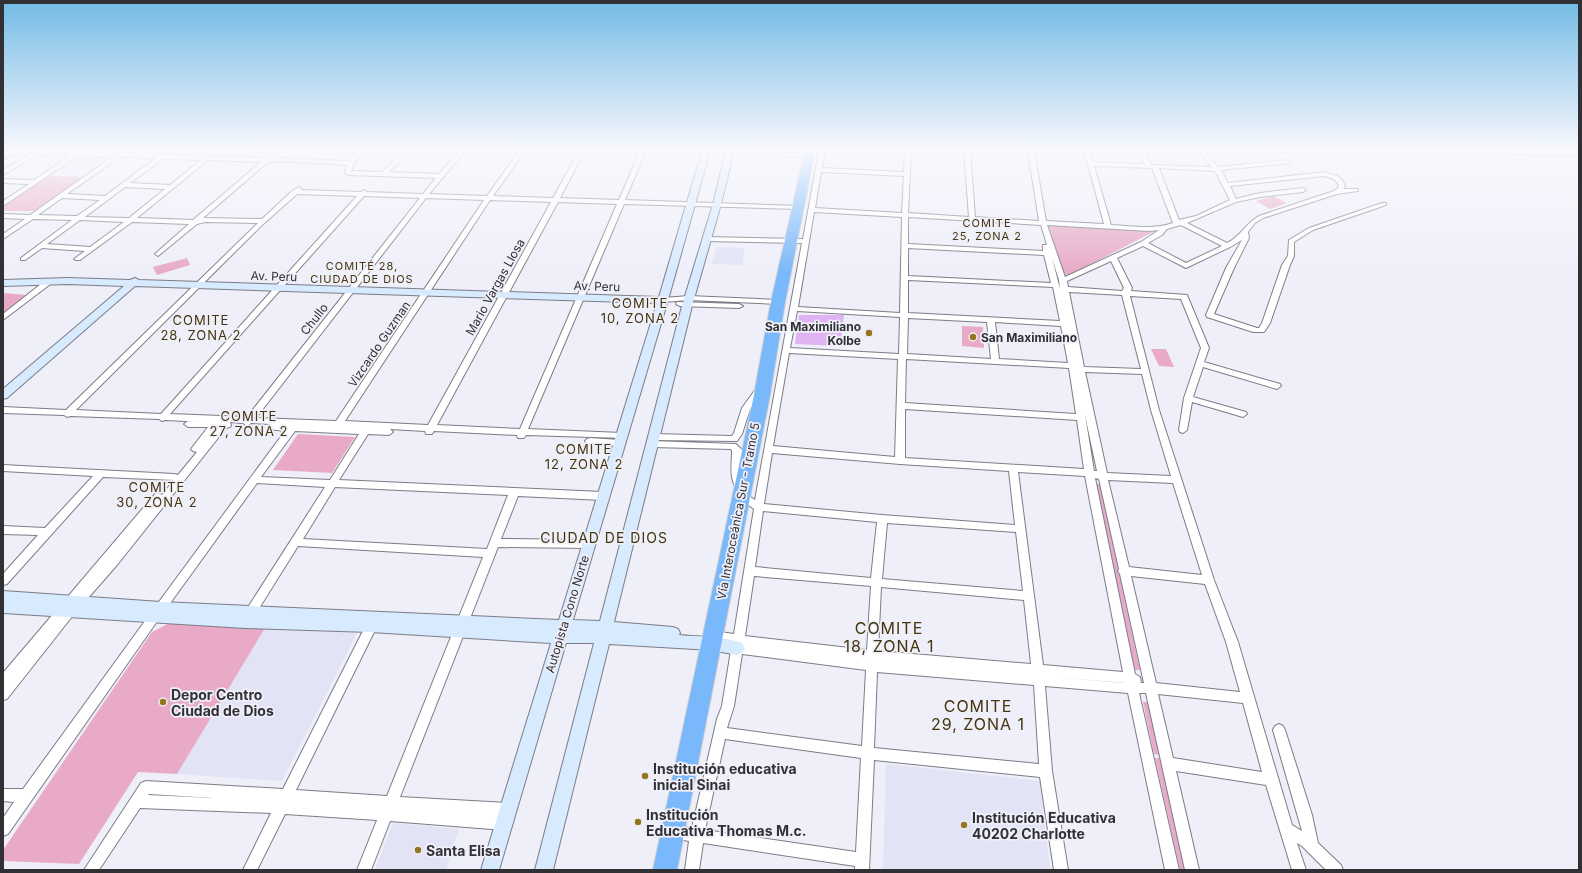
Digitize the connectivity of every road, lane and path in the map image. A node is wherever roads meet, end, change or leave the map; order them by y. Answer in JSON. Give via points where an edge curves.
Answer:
{"nodes":[{"id":1,"x":21,"y":192,"type":"edge"},
{"id":2,"x":66,"y":192,"type":"edge"},
{"id":3,"x":115,"y":192,"type":"edge"},
{"id":4,"x":164,"y":192,"type":"edge"},
{"id":5,"x":230,"y":192,"type":"edge"},
{"id":6,"x":298,"y":192,"type":"edge"},
{"id":7,"x":298,"y":192,"type":"edge"},
{"id":8,"x":322,"y":192,"type":"edge"},
{"id":9,"x":428,"y":192,"type":"edge"},
{"id":10,"x":493,"y":192,"type":"edge"},
{"id":11,"x":560,"y":192,"type":"edge"},
{"id":12,"x":626,"y":192,"type":"edge"},
{"id":13,"x":693,"y":192,"type":"edge"},
{"id":14,"x":721,"y":192,"type":"edge"},
{"id":15,"x":807,"y":192,"type":"edge"},
{"id":16,"x":810,"y":192,"type":"edge"},
{"id":17,"x":907,"y":192,"type":"edge"},
{"id":18,"x":970,"y":192,"type":"edge"},
{"id":19,"x":1034,"y":192,"type":"edge"},
{"id":20,"x":1036,"y":192,"type":"edge"},
{"id":21,"x":1099,"y":192,"type":"edge"},
{"id":22,"x":1163,"y":192,"type":"edge"},
{"id":23,"x":1229,"y":192,"type":"edge"},
{"id":24,"x":1288,"y":192,"type":"edge"},
{"id":25,"x":1336,"y":192,"type":"edge"},
{"id":26,"x":362,"y":193,"type":"junction"},
{"id":27,"x":425,"y":195,"type":"junction"},
{"id":28,"x":60,"y":196,"type":"junction"},
{"id":29,"x":489,"y":197,"type":"junction"},
{"id":30,"x":106,"y":198,"type":"junction"},
{"id":31,"x":556,"y":199,"type":"junction"},
{"id":32,"x":1234,"y":200,"type":"junction"},
{"id":33,"x":622,"y":201,"type":"junction"},
{"id":34,"x":690,"y":203,"type":"junction"},
{"id":35,"x":3,"y":204,"type":"edge"},
{"id":36,"x":718,"y":204,"type":"junction"},
{"id":37,"x":1384,"y":204,"type":"dead end"},
{"id":38,"x":804,"y":208,"type":"junction"},
{"id":39,"x":905,"y":214,"type":"junction"},
{"id":40,"x":3,"y":216,"type":"edge"},
{"id":41,"x":31,"y":217,"type":"junction"},
{"id":42,"x":79,"y":218,"type":"junction"},
{"id":43,"x":972,"y":218,"type":"junction"},
{"id":44,"x":131,"y":220,"type":"junction"},
{"id":45,"x":195,"y":222,"type":"junction"},
{"id":46,"x":1040,"y":222,"type":"junction"},
{"id":47,"x":1182,"y":223,"type":"junction"},
{"id":48,"x":261,"y":224,"type":"junction"},
{"id":49,"x":1108,"y":225,"type":"junction"},
{"id":50,"x":1166,"y":228,"type":"junction"},
{"id":51,"x":1245,"y":232,"type":"junction"},
{"id":52,"x":3,"y":236,"type":"edge"},
{"id":53,"x":707,"y":239,"type":"junction"},
{"id":54,"x":798,"y":241,"type":"junction"},
{"id":55,"x":1143,"y":243,"type":"junction"},
{"id":56,"x":905,"y":244,"type":"junction"},
{"id":57,"x":42,"y":246,"type":"junction"},
{"id":58,"x":1228,"y":246,"type":"junction"},
{"id":59,"x":92,"y":249,"type":"junction"},
{"id":60,"x":1046,"y":251,"type":"junction"},
{"id":61,"x":158,"y":254,"type":"dead end"},
{"id":62,"x":1113,"y":258,"type":"junction"},
{"id":63,"x":23,"y":259,"type":"dead end"},
{"id":64,"x":78,"y":260,"type":"dead end"},
{"id":65,"x":904,"y":278,"type":"junction"},
{"id":66,"x":3,"y":280,"type":"edge"},
{"id":67,"x":131,"y":281,"type":"junction"},
{"id":68,"x":49,"y":282,"type":"junction"},
{"id":69,"x":3,"y":283,"type":"edge"},
{"id":70,"x":203,"y":284,"type":"junction"},
{"id":71,"x":1061,"y":285,"type":"junction"},
{"id":72,"x":276,"y":287,"type":"junction"},
{"id":73,"x":354,"y":290,"type":"junction"},
{"id":74,"x":426,"y":292,"type":"junction"},
{"id":75,"x":1125,"y":292,"type":"junction"},
{"id":76,"x":503,"y":295,"type":"junction"},
{"id":77,"x":579,"y":298,"type":"junction"},
{"id":78,"x":663,"y":300,"type":"junction"},
{"id":79,"x":688,"y":302,"type":"junction"},
{"id":80,"x":783,"y":306,"type":"junction"},
{"id":81,"x":904,"y":315,"type":"junction"},
{"id":82,"x":3,"y":318,"type":"edge"},
{"id":83,"x":991,"y":320,"type":"junction"},
{"id":84,"x":1065,"y":324,"type":"junction"},
{"id":85,"x":786,"y":350,"type":"junction"},
{"id":86,"x":902,"y":357,"type":"junction"},
{"id":87,"x":995,"y":362,"type":"junction"},
{"id":88,"x":1199,"y":363,"type":"junction"},
{"id":89,"x":1076,"y":368,"type":"junction"},
{"id":90,"x":1144,"y":372,"type":"junction"},
{"id":91,"x":764,"y":384,"type":"junction"},
{"id":92,"x":1278,"y":386,"type":"dead end"},
{"id":93,"x":3,"y":389,"type":"edge"},
{"id":94,"x":3,"y":396,"type":"edge"},
{"id":95,"x":1188,"y":398,"type":"junction"},
{"id":96,"x":901,"y":406,"type":"junction"},
{"id":97,"x":3,"y":410,"type":"edge"},
{"id":98,"x":1243,"y":414,"type":"dead end"},
{"id":99,"x":3,"y":415,"type":"edge"},
{"id":100,"x":70,"y":415,"type":"junction"},
{"id":101,"x":1080,"y":417,"type":"junction"},
{"id":102,"x":157,"y":419,"type":"junction"},
{"id":103,"x":222,"y":423,"type":"junction"},
{"id":104,"x":247,"y":423,"type":"junction"},
{"id":105,"x":337,"y":427,"type":"junction"},
{"id":106,"x":292,"y":428,"type":"junction"},
{"id":107,"x":430,"y":430,"type":"junction"},
{"id":108,"x":1183,"y":430,"type":"dead end"},
{"id":109,"x":365,"y":432,"type":"junction"},
{"id":110,"x":521,"y":435,"type":"junction"},
{"id":111,"x":621,"y":439,"type":"junction"},
{"id":112,"x":652,"y":440,"type":"junction"},
{"id":113,"x":768,"y":449,"type":"junction"},
{"id":114,"x":900,"y":461,"type":"junction"},
{"id":115,"x":3,"y":468,"type":"edge"},
{"id":116,"x":1013,"y":468,"type":"junction"},
{"id":117,"x":1090,"y":473,"type":"junction"},
{"id":118,"x":100,"y":474,"type":"junction"},
{"id":119,"x":1102,"y":476,"type":"junction"},
{"id":120,"x":174,"y":477,"type":"junction"},
{"id":121,"x":255,"y":480,"type":"junction"},
{"id":122,"x":1177,"y":480,"type":"junction"},
{"id":123,"x":332,"y":484,"type":"junction"},
{"id":124,"x":742,"y":492,"type":"junction"},
{"id":125,"x":514,"y":493,"type":"junction"},
{"id":126,"x":603,"y":496,"type":"junction"},
{"id":127,"x":758,"y":507,"type":"junction"},
{"id":128,"x":882,"y":519,"type":"junction"},
{"id":129,"x":1021,"y":529,"type":"junction"},
{"id":130,"x":3,"y":530,"type":"edge"},
{"id":131,"x":47,"y":532,"type":"junction"},
{"id":132,"x":295,"y":542,"type":"junction"},
{"id":133,"x":588,"y":544,"type":"junction"},
{"id":134,"x":491,"y":548,"type":"junction"},
{"id":135,"x":748,"y":571,"type":"junction"},
{"id":136,"x":1123,"y":571,"type":"junction"},
{"id":137,"x":1209,"y":580,"type":"junction"},
{"id":138,"x":3,"y":581,"type":"edge"},
{"id":139,"x":876,"y":583,"type":"junction"},
{"id":140,"x":1028,"y":596,"type":"junction"},
{"id":141,"x":3,"y":597,"type":"edge"},
{"id":142,"x":69,"y":606,"type":"junction"},
{"id":143,"x":3,"y":607,"type":"edge"},
{"id":144,"x":158,"y":612,"type":"junction"},
{"id":145,"x":248,"y":617,"type":"junction"},
{"id":146,"x":372,"y":622,"type":"junction"},
{"id":147,"x":461,"y":627,"type":"junction"},
{"id":148,"x":562,"y":632,"type":"junction"},
{"id":149,"x":604,"y":633,"type":"junction"},
{"id":150,"x":712,"y":640,"type":"junction"},
{"id":151,"x":737,"y":644,"type":"junction"},
{"id":152,"x":872,"y":661,"type":"junction"},
{"id":153,"x":1038,"y":675,"type":"junction"},
{"id":154,"x":3,"y":682,"type":"edge"},
{"id":155,"x":1132,"y":684,"type":"junction"},
{"id":156,"x":1149,"y":688,"type":"junction"},
{"id":157,"x":3,"y":695,"type":"edge"},
{"id":158,"x":1247,"y":698,"type":"junction"},
{"id":159,"x":1279,"y":730,"type":"dead end"},
{"id":160,"x":721,"y":733,"type":"junction"},
{"id":161,"x":868,"y":754,"type":"junction"},
{"id":162,"x":1167,"y":763,"type":"junction"},
{"id":163,"x":1046,"y":771,"type":"junction"},
{"id":164,"x":1271,"y":780,"type":"junction"},
{"id":165,"x":3,"y":795,"type":"edge"},
{"id":166,"x":27,"y":796,"type":"junction"},
{"id":167,"x":284,"y":801,"type":"junction"},
{"id":168,"x":389,"y":808,"type":"junction"},
{"id":169,"x":506,"y":816,"type":"junction"},
{"id":170,"x":3,"y":829,"type":"edge"},
{"id":171,"x":1287,"y":830,"type":"junction"},
{"id":172,"x":672,"y":832,"type":"junction"},
{"id":173,"x":697,"y":836,"type":"junction"},
{"id":174,"x":1312,"y":845,"type":"junction"},
{"id":175,"x":862,"y":865,"type":"edge"},
{"id":176,"x":91,"y":870,"type":"edge"},
{"id":177,"x":250,"y":870,"type":"edge"},
{"id":178,"x":364,"y":870,"type":"edge"},
{"id":179,"x":490,"y":870,"type":"edge"},
{"id":180,"x":544,"y":870,"type":"edge"},
{"id":181,"x":665,"y":870,"type":"edge"},
{"id":182,"x":692,"y":870,"type":"edge"},
{"id":183,"x":1061,"y":870,"type":"edge"},
{"id":184,"x":1172,"y":870,"type":"edge"},
{"id":185,"x":1192,"y":870,"type":"edge"},
{"id":186,"x":1300,"y":870,"type":"edge"},
{"id":187,"x":1336,"y":870,"type":"edge"}],
"edges":[{"from":1,"to":35,"type":"street"},
{"from":2,"to":28,"type":"street"},
{"from":3,"to":30,"type":"street"},
{"from":4,"to":44,"type":"street"},
{"from":5,"to":45,"type":"street"},
{"from":6,"to":48,"type":"street"},
{"from":7,"to":70,"type":"street"},
{"from":8,"to":26,"type":"street"},
{"from":9,"to":27,"type":"street","name":"Chullo"},
{"from":10,"to":29,"type":"street","name":"Vizcardo Guzman"},
{"from":11,"to":31,"type":"street","name":"Mario Vargas Llosa"},
{"from":12,"to":33,"type":"street"},
{"from":13,"to":34,"type":"main road","name":"Autopista Cono Norte"},
{"from":14,"to":36,"type":"main road"},
{"from":15,"to":38,"type":"highway","name":"Vía Interoceánica Sur - Tramo 5"},
{"from":16,"to":38,"type":"street"},
{"from":17,"to":39,"type":"street"},
{"from":18,"to":43,"type":"street"},
{"from":19,"to":46,"type":"street"},
{"from":20,"to":46,"type":"street"},
{"from":21,"to":49,"type":"street"},
{"from":22,"to":47,"type":"street","via":[[1176,222]]},
{"from":23,"to":32,"type":"street"},
{"from":24,"to":32,"type":"street"},
{"from":25,"to":51,"type":"street","via":[[1261,217]]},
{"from":26,"to":27,"type":"street"},
{"from":26,"to":72,"type":"street"},
{"from":27,"to":29,"type":"street"},
{"from":27,"to":73,"type":"street","name":"Chullo"},
{"from":28,"to":30,"type":"street"},
{"from":28,"to":41,"type":"street"},
{"from":29,"to":31,"type":"street"},
{"from":29,"to":74,"type":"street","name":"Vizcardo Guzman"},
{"from":30,"to":42,"type":"street"},
{"from":31,"to":33,"type":"street"},
{"from":31,"to":76,"type":"street","name":"Mario Vargas Llosa"},
{"from":32,"to":47,"type":"street"},
{"from":33,"to":34,"type":"street"},
{"from":33,"to":77,"type":"street"},
{"from":34,"to":36,"type":"street"},
{"from":34,"to":78,"type":"main road","name":"Autopista Cono Norte"},
{"from":36,"to":38,"type":"street"},
{"from":36,"to":53,"type":"main road"},
{"from":37,"to":51,"type":"street","via":[[1311,229],[1291,241],[1291,256],[1266,323],[1261,330],[1210,315],[1246,238]]},
{"from":38,"to":39,"type":"street"},
{"from":38,"to":54,"type":"highway","name":"Vía Interoceánica Sur - Tramo 5"},
{"from":39,"to":43,"type":"street"},
{"from":39,"to":56,"type":"street"},
{"from":40,"to":41,"type":"street"},
{"from":41,"to":42,"type":"street"},
{"from":41,"to":52,"type":"street"},
{"from":42,"to":44,"type":"street"},
{"from":42,"to":57,"type":"street"},
{"from":43,"to":46,"type":"street"},
{"from":44,"to":45,"type":"street"},
{"from":44,"to":59,"type":"street"},
{"from":45,"to":48,"type":"street"},
{"from":45,"to":61,"type":"street"},
{"from":46,"to":49,"type":"street"},
{"from":46,"to":60,"type":"street"},
{"from":46,"to":71,"type":"street"},
{"from":47,"to":50,"type":"street"},
{"from":47,"to":58,"type":"street"},
{"from":48,"to":70,"type":"street"},
{"from":49,"to":50,"type":"street"},
{"from":50,"to":55,"type":"street"},
{"from":51,"to":58,"type":"street"},
{"from":53,"to":54,"type":"street"},
{"from":53,"to":79,"type":"main road"},
{"from":54,"to":80,"type":"highway","name":"Vía Interoceánica Sur - Tramo 5"},
{"from":55,"to":58,"type":"street","via":[[1186,266]]},
{"from":55,"to":62,"type":"street"},
{"from":56,"to":60,"type":"street"},
{"from":56,"to":65,"type":"street"},
{"from":57,"to":59,"type":"street"},
{"from":57,"to":63,"type":"street"},
{"from":59,"to":64,"type":"street"},
{"from":60,"to":71,"type":"street"},
{"from":62,"to":71,"type":"street"},
{"from":62,"to":75,"type":"street","via":[[1128,288]]},
{"from":65,"to":71,"type":"street"},
{"from":65,"to":81,"type":"street"},
{"from":66,"to":67,"type":"main road","via":[[70,278]]},
{"from":67,"to":68,"type":"main road","name":"Av. Peru"},
{"from":67,"to":70,"type":"main road","name":"Av. Peru"},
{"from":67,"to":93,"type":"main road"},
{"from":67,"to":94,"type":"main road"},
{"from":68,"to":69,"type":"main road","name":"Av. Peru"},
{"from":68,"to":82,"type":"street"},
{"from":70,"to":72,"type":"main road","name":"Av. Peru"},
{"from":70,"to":100,"type":"street"},
{"from":71,"to":75,"type":"street"},
{"from":71,"to":84,"type":"street"},
{"from":71,"to":89,"type":"street"},
{"from":72,"to":73,"type":"main road","name":"Av. Peru"},
{"from":72,"to":102,"type":"street"},
{"from":73,"to":74,"type":"main road","name":"Av. Peru"},
{"from":73,"to":104,"type":"street","name":"Chullo"},
{"from":74,"to":76,"type":"main road","name":"Av. Peru"},
{"from":74,"to":105,"type":"street","name":"Vizcardo Guzman"},
{"from":75,"to":88,"type":"street","via":[[1184,297],[1205,348]]},
{"from":75,"to":90,"type":"street"},
{"from":76,"to":77,"type":"main road","name":"Av. Peru"},
{"from":76,"to":107,"type":"street","name":"Mario Vargas Llosa"},
{"from":77,"to":78,"type":"main road","name":"Av. Peru"},
{"from":77,"to":110,"type":"street"},
{"from":78,"to":79,"type":"street"},
{"from":78,"to":111,"type":"main road","name":"Autopista Cono Norte"},
{"from":79,"to":80,"type":"street"},
{"from":79,"to":112,"type":"main road"},
{"from":80,"to":81,"type":"street"},
{"from":80,"to":85,"type":"street"},
{"from":80,"to":91,"type":"highway","name":"Vía Interoceánica Sur - Tramo 5"},
{"from":81,"to":83,"type":"street"},
{"from":81,"to":86,"type":"street"},
{"from":83,"to":84,"type":"street"},
{"from":83,"to":87,"type":"street"},
{"from":84,"to":89,"type":"street"},
{"from":85,"to":86,"type":"street"},
{"from":85,"to":113,"type":"street"},
{"from":86,"to":87,"type":"street"},
{"from":86,"to":96,"type":"street"},
{"from":87,"to":89,"type":"street"},
{"from":88,"to":92,"type":"street"},
{"from":88,"to":95,"type":"street"},
{"from":89,"to":90,"type":"street"},
{"from":89,"to":101,"type":"street"},
{"from":89,"to":119,"type":"street"},
{"from":90,"to":122,"type":"street"},
{"from":91,"to":112,"type":"street","via":[[746,408],[734,439]]},
{"from":91,"to":124,"type":"highway","name":"Vía Interoceánica Sur - Tramo 5"},
{"from":95,"to":98,"type":"street"},
{"from":95,"to":108,"type":"street"},
{"from":96,"to":101,"type":"street"},
{"from":96,"to":114,"type":"street"},
{"from":97,"to":100,"type":"street"},
{"from":99,"to":100,"type":"street"},
{"from":100,"to":102,"type":"street"},
{"from":101,"to":117,"type":"street"},
{"from":102,"to":103,"type":"street"},
{"from":102,"to":103,"type":"street"},
{"from":103,"to":104,"type":"street"},
{"from":103,"to":120,"type":"street"},
{"from":103,"to":142,"type":"street","via":[[113,562]]},
{"from":104,"to":105,"type":"street"},
{"from":104,"to":106,"type":"street"},
{"from":105,"to":106,"type":"street"},
{"from":105,"to":107,"type":"street"},
{"from":105,"to":109,"type":"street"},
{"from":106,"to":121,"type":"street"},
{"from":107,"to":109,"type":"street"},
{"from":107,"to":110,"type":"street"},
{"from":109,"to":123,"type":"street"},
{"from":110,"to":111,"type":"street"},
{"from":111,"to":126,"type":"main road","name":"Autopista Cono Norte"},
{"from":112,"to":124,"type":"street","via":[[733,446],[737,450],[737,483]]},
{"from":112,"to":149,"type":"main road"},
{"from":113,"to":114,"type":"street"},
{"from":113,"to":127,"type":"street"},
{"from":114,"to":116,"type":"street"},
{"from":115,"to":118,"type":"street"},
{"from":116,"to":117,"type":"street"},
{"from":116,"to":129,"type":"street"},
{"from":117,"to":119,"type":"street"},
{"from":117,"to":155,"type":"street"},
{"from":118,"to":120,"type":"street"},
{"from":118,"to":131,"type":"street"},
{"from":119,"to":122,"type":"street"},
{"from":119,"to":136,"type":"street"},
{"from":120,"to":142,"type":"street"},
{"from":121,"to":123,"type":"street"},
{"from":121,"to":144,"type":"street"},
{"from":122,"to":137,"type":"street"},
{"from":123,"to":125,"type":"street"},
{"from":123,"to":132,"type":"street"},
{"from":124,"to":127,"type":"street"},
{"from":124,"to":150,"type":"highway","name":"Vía Interoceánica Sur - Tramo 5"},
{"from":125,"to":126,"type":"street"},
{"from":125,"to":134,"type":"street"},
{"from":126,"to":133,"type":"main road","name":"Autopista Cono Norte"},
{"from":127,"to":128,"type":"street"},
{"from":127,"to":135,"type":"street"},
{"from":128,"to":129,"type":"street"},
{"from":128,"to":139,"type":"street"},
{"from":129,"to":140,"type":"street"},
{"from":130,"to":131,"type":"street"},
{"from":131,"to":138,"type":"street"},
{"from":132,"to":134,"type":"street"},
{"from":132,"to":145,"type":"street"},
{"from":133,"to":134,"type":"street"},
{"from":133,"to":148,"type":"main road","name":"Autopista Cono Norte"},
{"from":134,"to":147,"type":"street"},
{"from":135,"to":139,"type":"street"},
{"from":135,"to":151,"type":"street"},
{"from":136,"to":137,"type":"street"},
{"from":136,"to":156,"type":"street"},
{"from":137,"to":158,"type":"street","via":[[1232,642]]},
{"from":139,"to":140,"type":"street"},
{"from":139,"to":152,"type":"street"},
{"from":140,"to":153,"type":"street"},
{"from":141,"to":142,"type":"main road"},
{"from":142,"to":143,"type":"main road"},
{"from":142,"to":144,"type":"main road"},
{"from":142,"to":154,"type":"street"},
{"from":142,"to":157,"type":"street"},
{"from":144,"to":145,"type":"main road"},
{"from":144,"to":166,"type":"street"},
{"from":145,"to":146,"type":"main road"},
{"from":146,"to":147,"type":"main road"},
{"from":146,"to":167,"type":"street"},
{"from":147,"to":148,"type":"main road"},
{"from":147,"to":168,"type":"street"},
{"from":148,"to":149,"type":"main road"},
{"from":148,"to":169,"type":"main road","name":"Autopista Cono Norte"},
{"from":149,"to":150,"type":"main road"},
{"from":149,"to":180,"type":"main road"},
{"from":150,"to":151,"type":"main road"},
{"from":150,"to":172,"type":"highway","name":"Vía Interoceánica Sur - Tramo 5"},
{"from":151,"to":152,"type":"street"},
{"from":151,"to":160,"type":"street","via":[[728,706]]},
{"from":152,"to":153,"type":"street"},
{"from":152,"to":161,"type":"street"},
{"from":153,"to":155,"type":"street"},
{"from":153,"to":163,"type":"street"},
{"from":155,"to":156,"type":"street"},
{"from":155,"to":184,"type":"street"},
{"from":156,"to":158,"type":"street"},
{"from":156,"to":162,"type":"street"},
{"from":158,"to":164,"type":"street"},
{"from":159,"to":174,"type":"street"},
{"from":160,"to":161,"type":"street"},
{"from":160,"to":173,"type":"street"},
{"from":161,"to":163,"type":"street"},
{"from":161,"to":175,"type":"street"},
{"from":162,"to":164,"type":"street"},
{"from":162,"to":185,"type":"street"},
{"from":163,"to":183,"type":"street"},
{"from":164,"to":171,"type":"street"},
{"from":165,"to":166,"type":"street"},
{"from":166,"to":170,"type":"street"},
{"from":167,"to":168,"type":"street"},
{"from":167,"to":176,"type":"street","via":[[137,801]]},
{"from":167,"to":177,"type":"street"},
{"from":168,"to":169,"type":"street"},
{"from":168,"to":178,"type":"street"},
{"from":169,"to":179,"type":"main road","name":"Autopista Cono Norte"},
{"from":171,"to":174,"type":"street"},
{"from":171,"to":186,"type":"street"},
{"from":172,"to":173,"type":"street"},
{"from":172,"to":181,"type":"highway","name":"Vía Interoceánica Sur - Tramo 5"},
{"from":173,"to":175,"type":"street"},
{"from":173,"to":182,"type":"street"},
{"from":174,"to":187,"type":"street"}]}
